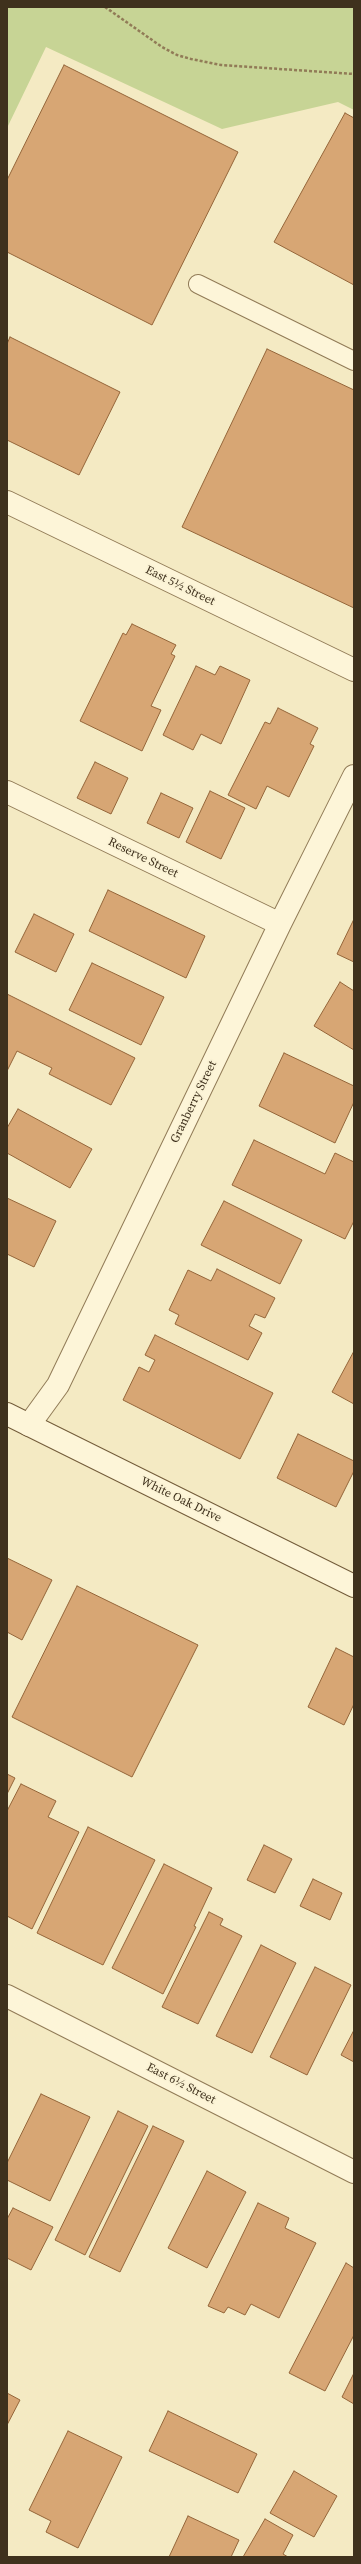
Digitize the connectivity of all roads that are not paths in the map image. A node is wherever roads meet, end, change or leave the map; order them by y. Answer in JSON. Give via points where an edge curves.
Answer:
{"nodes":[{"id":1,"x":198,"y":284,"type":"dead end"},
{"id":2,"x":354,"y":361,"type":"edge"},
{"id":3,"x":7,"y":502,"type":"edge"},
{"id":4,"x":354,"y":670,"type":"edge"},
{"id":5,"x":354,"y":776,"type":"edge"},
{"id":6,"x":7,"y":792,"type":"edge"},
{"id":7,"x":280,"y":924,"type":"junction"},
{"id":8,"x":7,"y":1414,"type":"edge"},
{"id":9,"x":29,"y":1425,"type":"junction"},
{"id":10,"x":354,"y":1586,"type":"edge"},
{"id":11,"x":7,"y":1996,"type":"edge"},
{"id":12,"x":354,"y":2172,"type":"edge"}],
"edges":[{"from":1,"to":2,"type":"lane"},
{"from":3,"to":4,"type":"street","name":"East 5½ Street"},
{"from":5,"to":7,"type":"street","name":"Granberry Street"},
{"from":6,"to":7,"type":"street","name":"Reserve Street"},
{"from":7,"to":9,"type":"street","name":"Granberry Street","via":[[58,1385]]},
{"from":8,"to":9,"type":"street","name":"White Oak Drive"},
{"from":9,"to":10,"type":"street","name":"White Oak Drive"},
{"from":11,"to":12,"type":"street","name":"East 6½ Street"}]}
